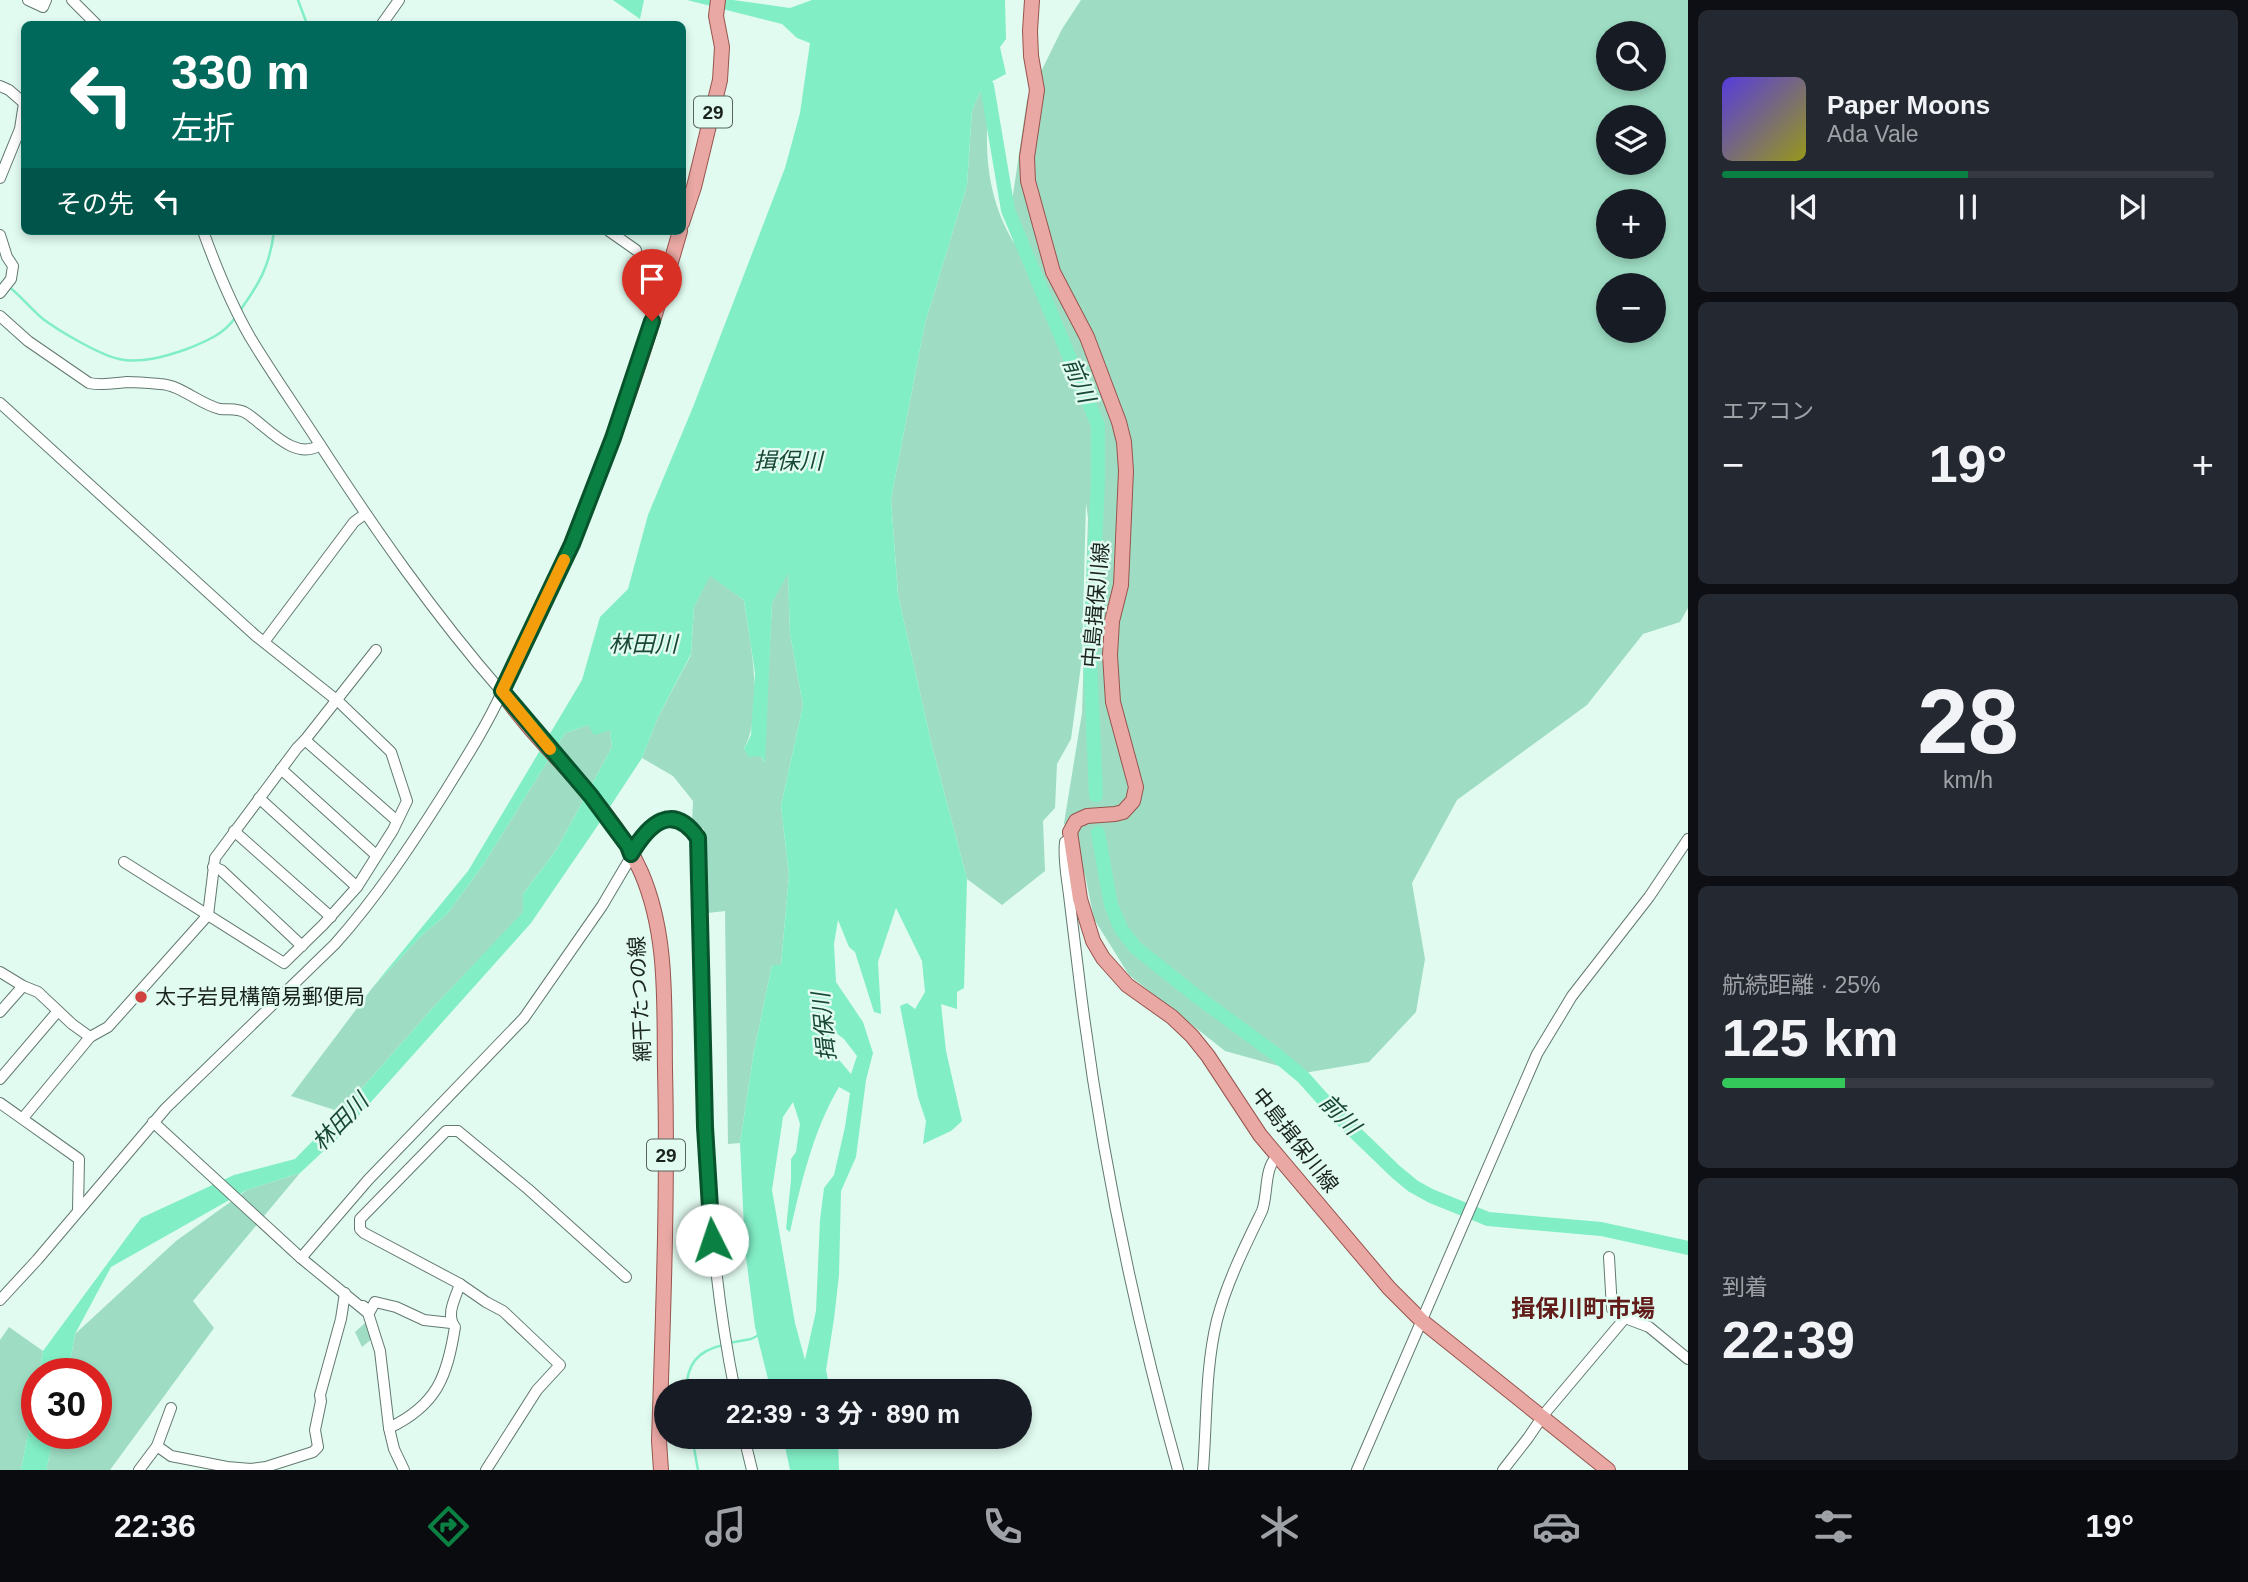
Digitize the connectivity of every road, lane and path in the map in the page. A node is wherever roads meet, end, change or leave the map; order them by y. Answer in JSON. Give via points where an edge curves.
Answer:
{"nodes":[{"id":1,"x":28,"y":0,"type":"edge"},
{"id":2,"x":47,"y":0,"type":"edge"},
{"id":3,"x":72,"y":0,"type":"edge"},
{"id":4,"x":399,"y":0,"type":"edge"},
{"id":5,"x":719,"y":0,"type":"edge"},
{"id":6,"x":1032,"y":0,"type":"edge"},
{"id":7,"x":93,"y":21,"type":"edge"},
{"id":8,"x":384,"y":21,"type":"edge"},
{"id":9,"x":0,"y":86,"type":"edge"},
{"id":10,"x":21,"y":100,"type":"edge"},
{"id":11,"x":21,"y":122,"type":"edge"},
{"id":12,"x":0,"y":178,"type":"edge"},
{"id":13,"x":686,"y":211,"type":"edge"},
{"id":14,"x":0,"y":235,"type":"edge"},
{"id":15,"x":204,"y":235,"type":"edge"},
{"id":16,"x":615,"y":235,"type":"edge"},
{"id":17,"x":679,"y":235,"type":"edge"},
{"id":18,"x":636,"y":250,"type":"dead end"},
{"id":19,"x":0,"y":293,"type":"edge"},
{"id":20,"x":0,"y":316,"type":"edge"},
{"id":21,"x":0,"y":403,"type":"edge"},
{"id":22,"x":320,"y":445,"type":"junction"},
{"id":23,"x":365,"y":514,"type":"junction"},
{"id":24,"x":264,"y":642,"type":"junction"},
{"id":25,"x":376,"y":650,"type":"dead end"},
{"id":26,"x":504,"y":695,"type":"junction"},
{"id":27,"x":335,"y":701,"type":"junction"},
{"id":28,"x":305,"y":740,"type":"junction"},
{"id":29,"x":281,"y":769,"type":"junction"},
{"id":30,"x":259,"y":798,"type":"junction"},
{"id":31,"x":397,"y":821,"type":"junction"},
{"id":32,"x":234,"y":831,"type":"junction"},
{"id":33,"x":1688,"y":839,"type":"edge"},
{"id":34,"x":1070,"y":840,"type":"junction"},
{"id":35,"x":629,"y":850,"type":"junction"},
{"id":36,"x":376,"y":855,"type":"junction"},
{"id":37,"x":124,"y":862,"type":"dead end"},
{"id":38,"x":214,"y":867,"type":"junction"},
{"id":39,"x":356,"y":887,"type":"junction"},
{"id":40,"x":208,"y":915,"type":"junction"},
{"id":41,"x":331,"y":917,"type":"junction"},
{"id":42,"x":302,"y":946,"type":"junction"},
{"id":43,"x":0,"y":972,"type":"edge"},
{"id":44,"x":23,"y":986,"type":"junction"},
{"id":45,"x":58,"y":1011,"type":"junction"},
{"id":46,"x":0,"y":1012,"type":"edge"},
{"id":47,"x":90,"y":1037,"type":"junction"},
{"id":48,"x":0,"y":1079,"type":"edge"},
{"id":49,"x":0,"y":1102,"type":"edge"},
{"id":50,"x":23,"y":1118,"type":"junction"},
{"id":51,"x":153,"y":1122,"type":"junction"},
{"id":52,"x":1278,"y":1157,"type":"junction"},
{"id":53,"x":78,"y":1210,"type":"junction"},
{"id":54,"x":1609,"y":1256,"type":"dead end"},
{"id":55,"x":301,"y":1258,"type":"junction"},
{"id":56,"x":626,"y":1277,"type":"dead end"},
{"id":57,"x":460,"y":1284,"type":"junction"},
{"id":58,"x":2,"y":1293,"type":"edge"},
{"id":59,"x":346,"y":1294,"type":"junction"},
{"id":60,"x":1625,"y":1318,"type":"junction"},
{"id":61,"x":1422,"y":1321,"type":"junction"},
{"id":62,"x":451,"y":1323,"type":"junction"},
{"id":63,"x":1688,"y":1359,"type":"edge"},
{"id":64,"x":733,"y":1379,"type":"edge"},
{"id":65,"x":171,"y":1408,"type":"dead end"},
{"id":66,"x":1543,"y":1416,"type":"junction"},
{"id":67,"x":389,"y":1428,"type":"junction"},
{"id":68,"x":157,"y":1446,"type":"junction"},
{"id":69,"x":747,"y":1449,"type":"edge"},
{"id":70,"x":266,"y":1469,"type":"edge"},
{"id":71,"x":139,"y":1470,"type":"edge"},
{"id":72,"x":404,"y":1470,"type":"edge"},
{"id":73,"x":486,"y":1470,"type":"edge"},
{"id":74,"x":661,"y":1470,"type":"edge"},
{"id":75,"x":752,"y":1470,"type":"edge"},
{"id":76,"x":1178,"y":1470,"type":"edge"},
{"id":77,"x":1203,"y":1470,"type":"edge"},
{"id":78,"x":1357,"y":1470,"type":"edge"},
{"id":79,"x":1503,"y":1470,"type":"edge"},
{"id":80,"x":1608,"y":1470,"type":"edge"}],
"edges":[{"from":1,"to":2,"type":"street","via":[[43,7]]},
{"from":3,"to":7,"type":"street"},
{"from":4,"to":8,"type":"street"},
{"from":5,"to":13,"type":"main road","number":"29","via":[[720,80]]},
{"from":6,"to":34,"type":"main road","name":"中島揖保川線","via":[[1031,57],[1037,90],[1028,181],[1053,272],[1087,337],[1124,442],[1121,584],[1110,654],[1113,702],[1136,787],[1133,801],[1123,812],[1076,821]]},
{"from":9,"to":10,"type":"street"},
{"from":11,"to":12,"type":"street"},
{"from":14,"to":19,"type":"street","via":[[13,266],[11,279]]},
{"from":15,"to":22,"type":"street","via":[[250,337]]},
{"from":16,"to":18,"type":"street"},
{"from":17,"to":26,"type":"main road","via":[[608,450],[572,544]]},
{"from":20,"to":22,"type":"street","via":[[89,383],[162,384],[209,405],[245,412],[302,451]]},
{"from":21,"to":24,"type":"street"},
{"from":22,"to":23,"type":"street"},
{"from":23,"to":24,"type":"street","via":[[352,524]]},
{"from":23,"to":26,"type":"street","via":[[427,601]]},
{"from":24,"to":27,"type":"street"},
{"from":25,"to":27,"type":"street"},
{"from":26,"to":35,"type":"main road","name":"網干たつの線","number":"29","via":[[591,796]]},
{"from":26,"to":51,"type":"street","via":[[400,863],[359,917]]},
{"from":27,"to":28,"type":"street"},
{"from":27,"to":31,"type":"street","via":[[391,752],[407,801]]},
{"from":28,"to":29,"type":"street"},
{"from":28,"to":31,"type":"street"},
{"from":29,"to":30,"type":"street"},
{"from":29,"to":36,"type":"street"},
{"from":30,"to":32,"type":"street"},
{"from":30,"to":39,"type":"street"},
{"from":31,"to":36,"type":"street"},
{"from":32,"to":38,"type":"street"},
{"from":32,"to":41,"type":"street"},
{"from":33,"to":61,"type":"street","via":[[1572,996],[1537,1054]]},
{"from":34,"to":52,"type":"main road","name":"中島揖保川線","via":[[1086,921],[1103,958],[1127,985],[1192,1036]]},
{"from":34,"to":76,"type":"street","via":[[1064,851],[1067,882],[1103,1146],[1132,1289]]},
{"from":35,"to":55,"type":"street","via":[[602,906],[524,1018],[377,1170]]},
{"from":35,"to":64,"type":"street","via":[[658,821],[678,819],[698,838],[706,1152],[717,1290]]},
{"from":35,"to":74,"type":"main road","name":"網干たつの線","number":"29","via":[[654,907],[663,968],[667,1131]]},
{"from":36,"to":39,"type":"street"},
{"from":37,"to":40,"type":"street"},
{"from":38,"to":40,"type":"street"},
{"from":38,"to":42,"type":"street"},
{"from":39,"to":41,"type":"street"},
{"from":40,"to":42,"type":"street","via":[[284,963]]},
{"from":40,"to":47,"type":"street","via":[[108,1027]]},
{"from":41,"to":42,"type":"street"},
{"from":43,"to":44,"type":"street"},
{"from":44,"to":45,"type":"street","via":[[38,992]]},
{"from":44,"to":46,"type":"street"},
{"from":45,"to":47,"type":"street"},
{"from":45,"to":48,"type":"street"},
{"from":47,"to":50,"type":"street"},
{"from":49,"to":50,"type":"street"},
{"from":50,"to":53,"type":"street","via":[[79,1158]]},
{"from":51,"to":53,"type":"street"},
{"from":51,"to":55,"type":"street"},
{"from":52,"to":61,"type":"main road","name":"中島揖保川線"},
{"from":52,"to":77,"type":"street","via":[[1270,1167],[1266,1200],[1217,1321]]},
{"from":53,"to":58,"type":"street"},
{"from":54,"to":60,"type":"street","via":[[1612,1309]]},
{"from":55,"to":59,"type":"street"},
{"from":56,"to":57,"type":"street","via":[[528,1189],[453,1130],[446,1131],[359,1223],[363,1233]]},
{"from":57,"to":62,"type":"street"},
{"from":57,"to":73,"type":"street","via":[[503,1311],[560,1365],[537,1390]]},
{"from":59,"to":62,"type":"street","via":[[370,1311],[375,1302],[424,1320]]},
{"from":59,"to":67,"type":"street","via":[[368,1313],[380,1351]]},
{"from":59,"to":70,"type":"street","via":[[320,1395],[315,1430],[318,1447]]},
{"from":60,"to":63,"type":"street","via":[[1649,1327]]},
{"from":60,"to":66,"type":"street"},
{"from":61,"to":66,"type":"main road","name":"中島揖保川線"},
{"from":61,"to":78,"type":"street"},
{"from":62,"to":67,"type":"street","via":[[455,1327],[450,1357],[435,1394],[416,1413]]},
{"from":65,"to":68,"type":"street"},
{"from":66,"to":79,"type":"street"},
{"from":66,"to":80,"type":"main road","name":"中島揖保川線"},
{"from":67,"to":72,"type":"street"},
{"from":68,"to":70,"type":"street","via":[[171,1456]]},
{"from":68,"to":71,"type":"street"},
{"from":69,"to":75,"type":"street"}]}
